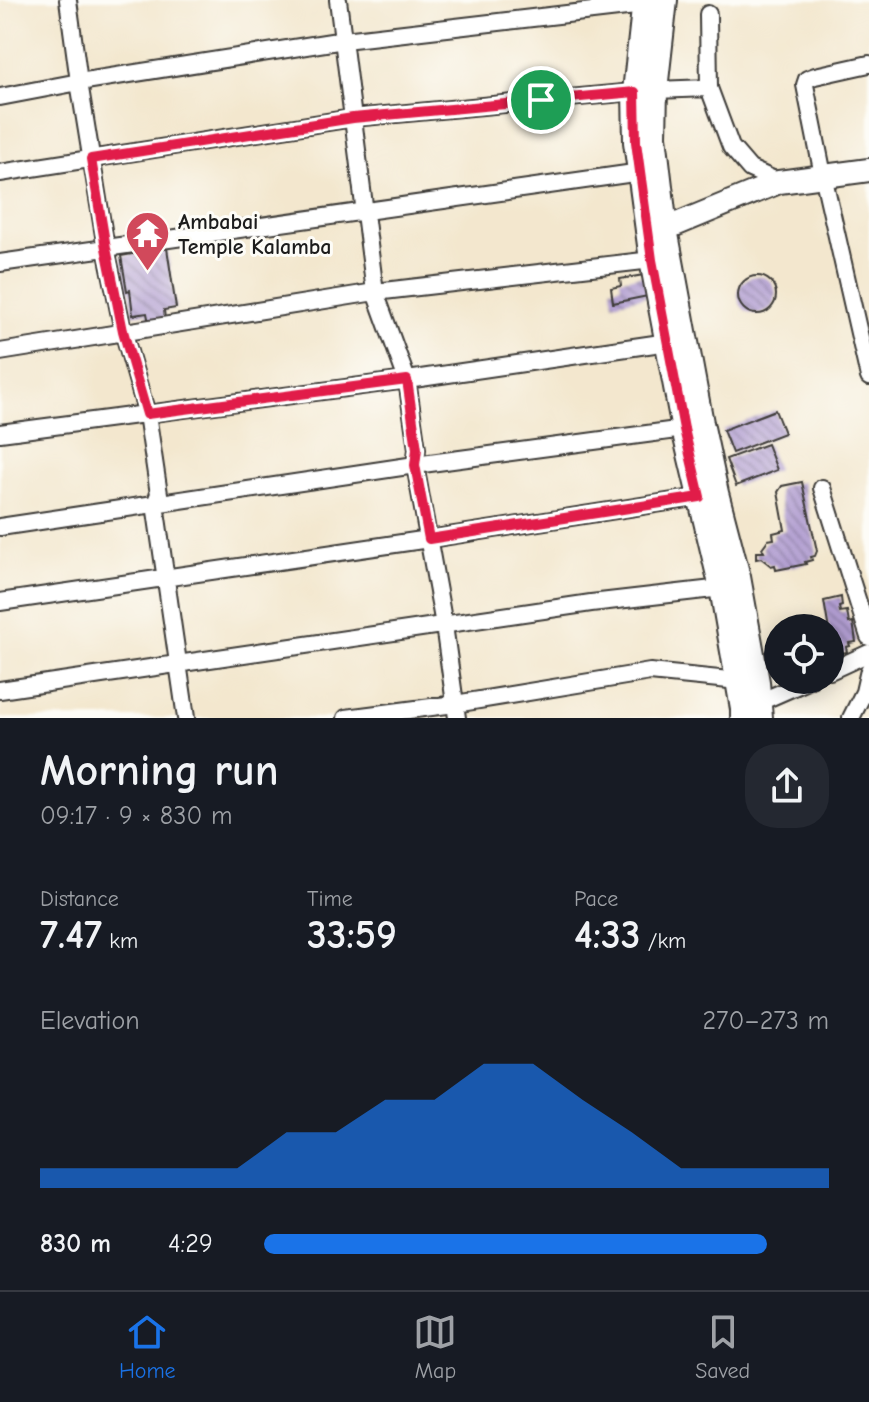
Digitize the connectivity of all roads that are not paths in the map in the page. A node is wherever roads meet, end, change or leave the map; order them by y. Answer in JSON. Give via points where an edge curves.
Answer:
{"nodes":[{"id":1,"x":68,"y":0,"type":"edge"},
{"id":2,"x":338,"y":0,"type":"edge"},
{"id":3,"x":651,"y":2,"type":"edge"},
{"id":4,"x":708,"y":14,"type":"dead end"},
{"id":5,"x":344,"y":40,"type":"junction"},
{"id":6,"x":869,"y":64,"type":"edge"},
{"id":7,"x":79,"y":82,"type":"junction"},
{"id":8,"x":709,"y":88,"type":"junction"},
{"id":9,"x":645,"y":91,"type":"junction"},
{"id":10,"x":0,"y":97,"type":"edge"},
{"id":11,"x":353,"y":118,"type":"junction"},
{"id":12,"x":91,"y":159,"type":"junction"},
{"id":13,"x":869,"y":170,"type":"edge"},
{"id":14,"x":641,"y":172,"type":"junction"},
{"id":15,"x":0,"y":173,"type":"edge"},
{"id":16,"x":823,"y":175,"type":"junction"},
{"id":17,"x":779,"y":182,"type":"junction"},
{"id":18,"x":365,"y":210,"type":"junction"},
{"id":19,"x":665,"y":229,"type":"junction"},
{"id":20,"x":106,"y":248,"type":"junction"},
{"id":21,"x":652,"y":260,"type":"junction"},
{"id":22,"x":0,"y":263,"type":"edge"},
{"id":23,"x":375,"y":292,"type":"junction"},
{"id":24,"x":123,"y":331,"type":"junction"},
{"id":25,"x":668,"y":342,"type":"junction"},
{"id":26,"x":0,"y":352,"type":"edge"},
{"id":27,"x":869,"y":377,"type":"edge"},
{"id":28,"x":407,"y":380,"type":"junction"},
{"id":29,"x":147,"y":414,"type":"junction"},
{"id":30,"x":684,"y":429,"type":"junction"},
{"id":31,"x":0,"y":433,"type":"edge"},
{"id":32,"x":415,"y":465,"type":"junction"},
{"id":33,"x":822,"y":488,"type":"dead end"},
{"id":34,"x":700,"y":497,"type":"junction"},
{"id":35,"x":155,"y":504,"type":"junction"},
{"id":36,"x":0,"y":527,"type":"edge"},
{"id":37,"x":429,"y":539,"type":"junction"},
{"id":38,"x":166,"y":577,"type":"junction"},
{"id":39,"x":722,"y":588,"type":"junction"},
{"id":40,"x":0,"y":602,"type":"edge"},
{"id":41,"x":444,"y":625,"type":"junction"},
{"id":42,"x":869,"y":637,"type":"edge"},
{"id":43,"x":869,"y":653,"type":"edge"},
{"id":44,"x":179,"y":663,"type":"junction"},
{"id":45,"x":844,"y":665,"type":"edge"},
{"id":46,"x":869,"y":670,"type":"edge"},
{"id":47,"x":739,"y":681,"type":"junction"},
{"id":48,"x":0,"y":690,"type":"edge"},
{"id":49,"x":785,"y":694,"type":"edge"},
{"id":50,"x":456,"y":711,"type":"edge"},
{"id":51,"x":752,"y":712,"type":"edge"},
{"id":52,"x":186,"y":718,"type":"edge"},
{"id":53,"x":346,"y":718,"type":"edge"},
{"id":54,"x":851,"y":718,"type":"edge"}],
"edges":[{"from":1,"to":7,"type":"street"},
{"from":2,"to":5,"type":"street"},
{"from":3,"to":5,"type":"street"},
{"from":3,"to":9,"type":"main road"},
{"from":4,"to":8,"type":"street"},
{"from":5,"to":7,"type":"street"},
{"from":5,"to":11,"type":"street"},
{"from":6,"to":16,"type":"street","via":[[807,79]]},
{"from":7,"to":10,"type":"street"},
{"from":7,"to":12,"type":"street"},
{"from":8,"to":9,"type":"street"},
{"from":8,"to":17,"type":"street","via":[[731,147],[750,169]]},
{"from":9,"to":11,"type":"street"},
{"from":9,"to":14,"type":"main road","via":[[636,142]]},
{"from":9,"to":19,"type":"main road"},
{"from":11,"to":12,"type":"street"},
{"from":11,"to":18,"type":"street"},
{"from":12,"to":15,"type":"street"},
{"from":12,"to":20,"type":"street"},
{"from":13,"to":16,"type":"street"},
{"from":14,"to":18,"type":"street"},
{"from":14,"to":21,"type":"main road"},
{"from":16,"to":17,"type":"street"},
{"from":16,"to":27,"type":"street"},
{"from":17,"to":19,"type":"street"},
{"from":18,"to":20,"type":"street"},
{"from":18,"to":23,"type":"street"},
{"from":19,"to":51,"type":"main road","via":[[710,465],[738,577]]},
{"from":20,"to":22,"type":"street"},
{"from":20,"to":24,"type":"street"},
{"from":21,"to":23,"type":"street"},
{"from":21,"to":25,"type":"main road"},
{"from":23,"to":24,"type":"street"},
{"from":23,"to":28,"type":"street"},
{"from":24,"to":26,"type":"street"},
{"from":24,"to":29,"type":"street"},
{"from":25,"to":28,"type":"street"},
{"from":25,"to":30,"type":"main road"},
{"from":28,"to":29,"type":"street"},
{"from":28,"to":32,"type":"street"},
{"from":29,"to":31,"type":"street"},
{"from":29,"to":35,"type":"street","via":[[159,494]]},
{"from":30,"to":32,"type":"street"},
{"from":30,"to":34,"type":"main road"},
{"from":32,"to":35,"type":"street"},
{"from":32,"to":37,"type":"street"},
{"from":33,"to":42,"type":"street"},
{"from":34,"to":37,"type":"street"},
{"from":34,"to":39,"type":"main road"},
{"from":35,"to":36,"type":"street"},
{"from":35,"to":38,"type":"street"},
{"from":37,"to":38,"type":"street"},
{"from":37,"to":41,"type":"street"},
{"from":38,"to":40,"type":"street"},
{"from":38,"to":44,"type":"street"},
{"from":39,"to":41,"type":"street"},
{"from":39,"to":47,"type":"main road"},
{"from":41,"to":44,"type":"street"},
{"from":41,"to":50,"type":"street"},
{"from":43,"to":45,"type":"street"},
{"from":44,"to":48,"type":"street"},
{"from":44,"to":52,"type":"street"},
{"from":46,"to":54,"type":"street"},
{"from":47,"to":50,"type":"street","via":[[650,672]]},
{"from":47,"to":51,"type":"main road"},
{"from":49,"to":51,"type":"street"},
{"from":50,"to":53,"type":"street"}]}
